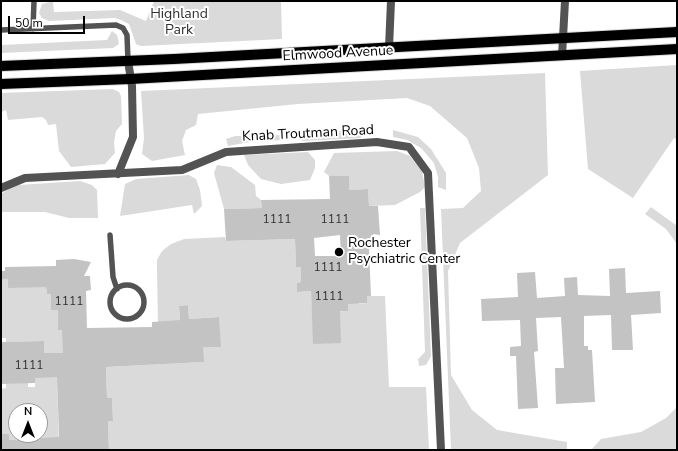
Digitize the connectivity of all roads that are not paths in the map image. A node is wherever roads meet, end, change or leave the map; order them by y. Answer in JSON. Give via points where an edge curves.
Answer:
{"nodes":[{"id":1,"x":34,"y":1,"type":"edge"},
{"id":2,"x":391,"y":1,"type":"edge"},
{"id":3,"x":564,"y":1,"type":"edge"},
{"id":4,"x":33,"y":29,"type":"junction"},
{"id":5,"x":1,"y":30,"type":"edge"},
{"id":6,"x":677,"y":32,"type":"edge"},
{"id":7,"x":562,"y":39,"type":"junction"},
{"id":8,"x":389,"y":48,"type":"junction"},
{"id":9,"x":677,"y":49,"type":"edge"},
{"id":10,"x":562,"y":56,"type":"junction"},
{"id":11,"x":128,"y":61,"type":"junction"},
{"id":12,"x":1,"y":66,"type":"edge"},
{"id":13,"x":130,"y":79,"type":"junction"},
{"id":14,"x":1,"y":84,"type":"edge"},
{"id":15,"x":118,"y":174,"type":"junction"},
{"id":16,"x":1,"y":188,"type":"edge"},
{"id":17,"x":110,"y":235,"type":"dead end"},
{"id":18,"x":116,"y":289,"type":"junction"},
{"id":19,"x":441,"y":450,"type":"edge"}],
"edges":[{"from":1,"to":4,"type":"lane"},
{"from":2,"to":8,"type":"street"},
{"from":3,"to":7,"type":"street"},
{"from":4,"to":5,"type":"lane"},
{"from":4,"to":11,"type":"lane","via":[[118,25],[127,35]]},
{"from":6,"to":7,"type":"main road","name":"Elmwood Avenue"},
{"from":7,"to":8,"type":"main road","name":"Elmwood Avenue"},
{"from":7,"to":10,"type":"street"},
{"from":8,"to":11,"type":"main road","name":"Elmwood Avenue"},
{"from":9,"to":10,"type":"main road","name":"Elmwood Avenue"},
{"from":10,"to":13,"type":"main road","name":"Elmwood Avenue"},
{"from":11,"to":12,"type":"main road","name":"Elmwood Avenue"},
{"from":11,"to":13,"type":"street"},
{"from":13,"to":14,"type":"main road","name":"Elmwood Avenue"},
{"from":13,"to":15,"type":"street","via":[[133,137]]},
{"from":15,"to":16,"type":"street","name":"Knab Troutman Road","via":[[25,178]]},
{"from":15,"to":19,"type":"street","name":"Knab Troutman Road","via":[[182,170],[226,152],[377,142],[409,147],[428,173]]},
{"from":17,"to":18,"type":"lane"},
{"from":18,"to":18,"type":"lane","via":[[132,286],[141,293],[144,304],[140,314],[124,319],[115,313],[111,298]]}]}
